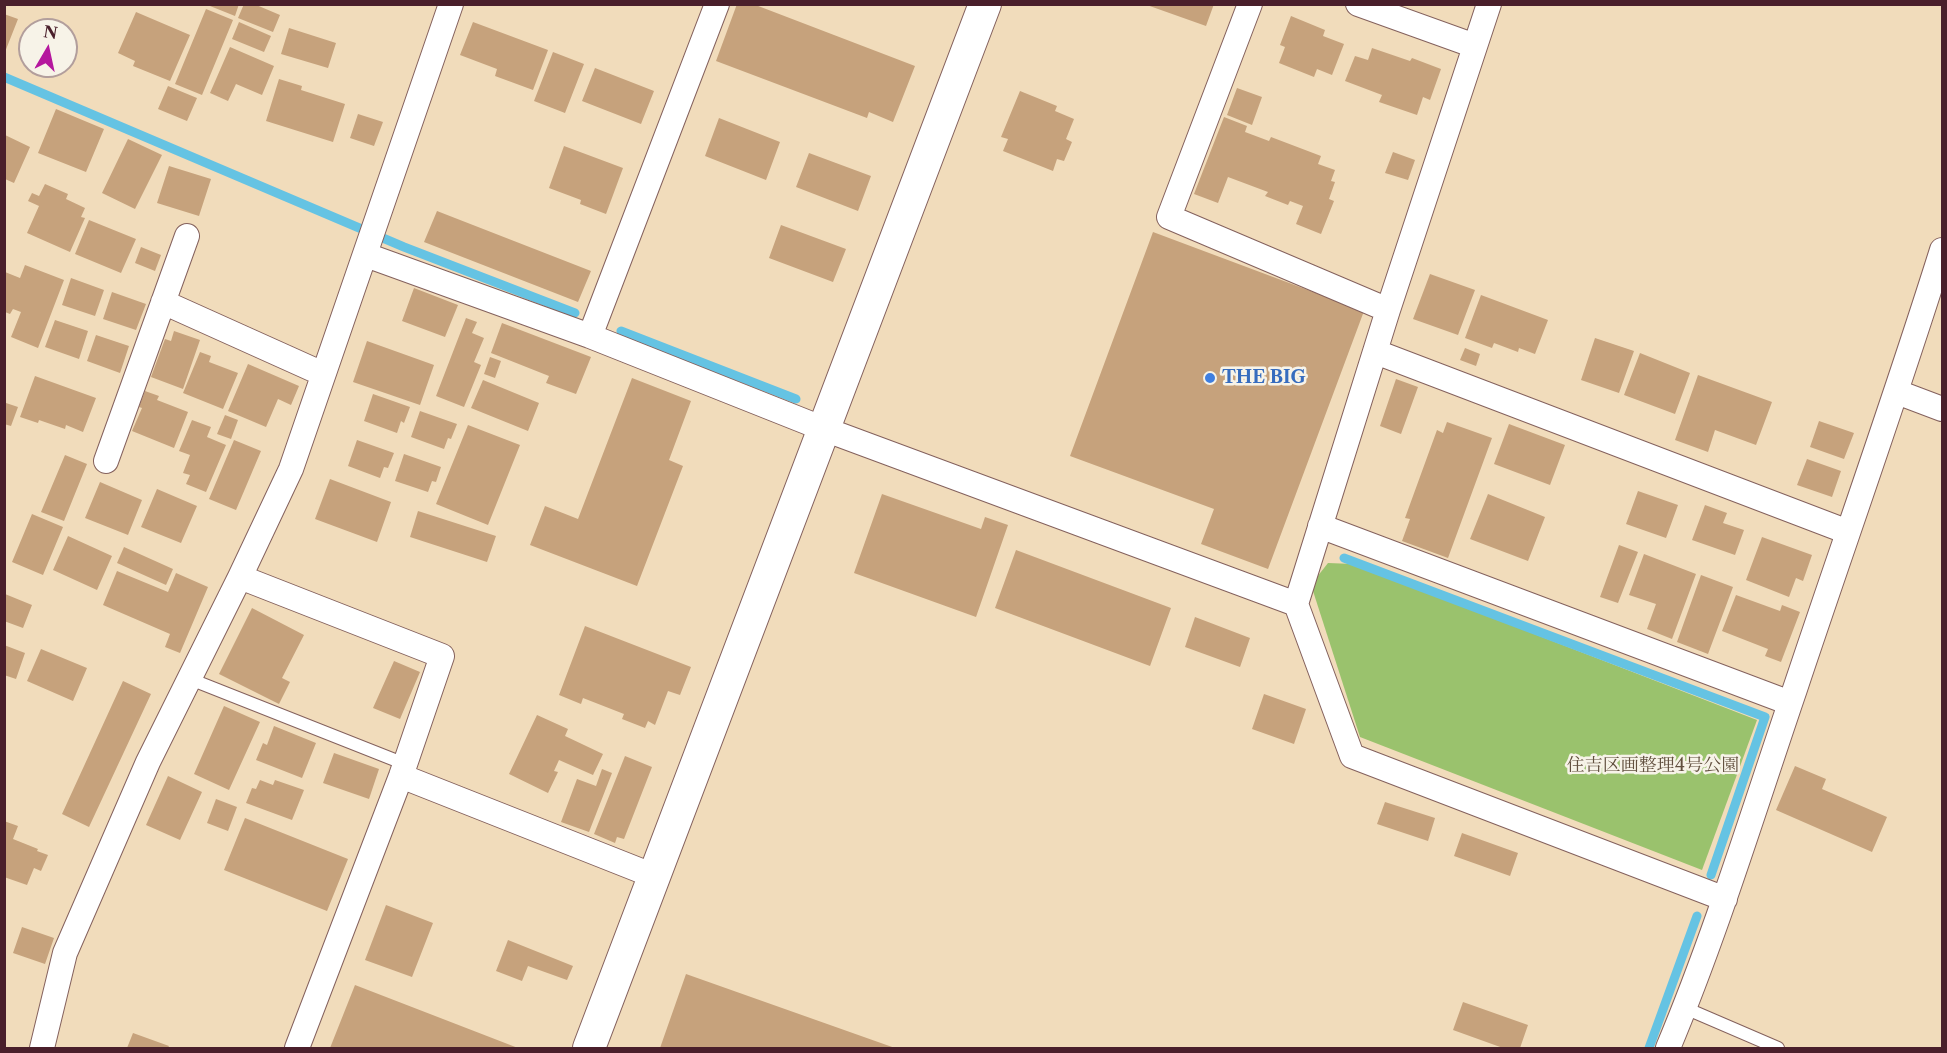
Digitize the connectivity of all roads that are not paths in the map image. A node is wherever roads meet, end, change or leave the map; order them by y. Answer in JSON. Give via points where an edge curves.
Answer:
{"nodes":[{"id":1,"x":452,"y":4,"type":"edge"},
{"id":2,"x":717,"y":4,"type":"edge"},
{"id":3,"x":985,"y":4,"type":"edge"},
{"id":4,"x":1250,"y":4,"type":"edge"},
{"id":5,"x":1358,"y":4,"type":"edge"},
{"id":6,"x":1489,"y":4,"type":"edge"},
{"id":7,"x":1475,"y":46,"type":"junction"},
{"id":8,"x":187,"y":236,"type":"dead end"},
{"id":9,"x":370,"y":242,"type":"junction"},
{"id":10,"x":1942,"y":252,"type":"edge"},
{"id":11,"x":163,"y":302,"type":"junction"},
{"id":12,"x":1388,"y":310,"type":"junction"},
{"id":13,"x":590,"y":336,"type":"junction"},
{"id":14,"x":1376,"y":352,"type":"junction"},
{"id":15,"x":323,"y":374,"type":"junction"},
{"id":16,"x":1897,"y":392,"type":"junction"},
{"id":17,"x":1942,"y":410,"type":"edge"},
{"id":18,"x":824,"y":429,"type":"junction"},
{"id":19,"x":106,"y":461,"type":"dead end"},
{"id":20,"x":1320,"y":526,"type":"junction"},
{"id":21,"x":1848,"y":532,"type":"junction"},
{"id":22,"x":240,"y":577,"type":"junction"},
{"id":23,"x":1296,"y":604,"type":"junction"},
{"id":24,"x":190,"y":678,"type":"junction"},
{"id":25,"x":1790,"y":703,"type":"junction"},
{"id":26,"x":403,"y":770,"type":"junction"},
{"id":27,"x":654,"y":876,"type":"junction"},
{"id":28,"x":1725,"y":898,"type":"junction"},
{"id":29,"x":1685,"y":1008,"type":"junction"},
{"id":30,"x":42,"y":1048,"type":"edge"},
{"id":31,"x":297,"y":1048,"type":"edge"},
{"id":32,"x":590,"y":1048,"type":"edge"},
{"id":33,"x":1668,"y":1048,"type":"edge"},
{"id":34,"x":1778,"y":1048,"type":"edge"}],
"edges":[{"from":1,"to":9,"type":"street"},
{"from":2,"to":13,"type":"street"},
{"from":3,"to":18,"type":"street"},
{"from":4,"to":12,"type":"street","via":[[1169,217]]},
{"from":5,"to":7,"type":"street"},
{"from":6,"to":7,"type":"street"},
{"from":7,"to":12,"type":"street"},
{"from":8,"to":11,"type":"street"},
{"from":9,"to":13,"type":"street"},
{"from":9,"to":15,"type":"street"},
{"from":10,"to":16,"type":"street"},
{"from":11,"to":15,"type":"street"},
{"from":11,"to":19,"type":"street"},
{"from":12,"to":14,"type":"street"},
{"from":13,"to":18,"type":"street"},
{"from":14,"to":20,"type":"street"},
{"from":14,"to":21,"type":"street"},
{"from":15,"to":22,"type":"street","via":[[291,469]]},
{"from":16,"to":17,"type":"street"},
{"from":16,"to":21,"type":"street"},
{"from":18,"to":23,"type":"street"},
{"from":18,"to":27,"type":"street"},
{"from":20,"to":23,"type":"street"},
{"from":20,"to":25,"type":"street"},
{"from":21,"to":25,"type":"street"},
{"from":22,"to":24,"type":"street"},
{"from":22,"to":26,"type":"street","via":[[442,656]]},
{"from":23,"to":28,"type":"street","via":[[1352,756]]},
{"from":24,"to":26,"type":"lane"},
{"from":24,"to":30,"type":"street","via":[[148,762],[65,953]]},
{"from":25,"to":28,"type":"street"},
{"from":26,"to":27,"type":"street"},
{"from":26,"to":31,"type":"street"},
{"from":27,"to":32,"type":"street"},
{"from":28,"to":29,"type":"street"},
{"from":29,"to":33,"type":"street"},
{"from":29,"to":34,"type":"lane"}]}
